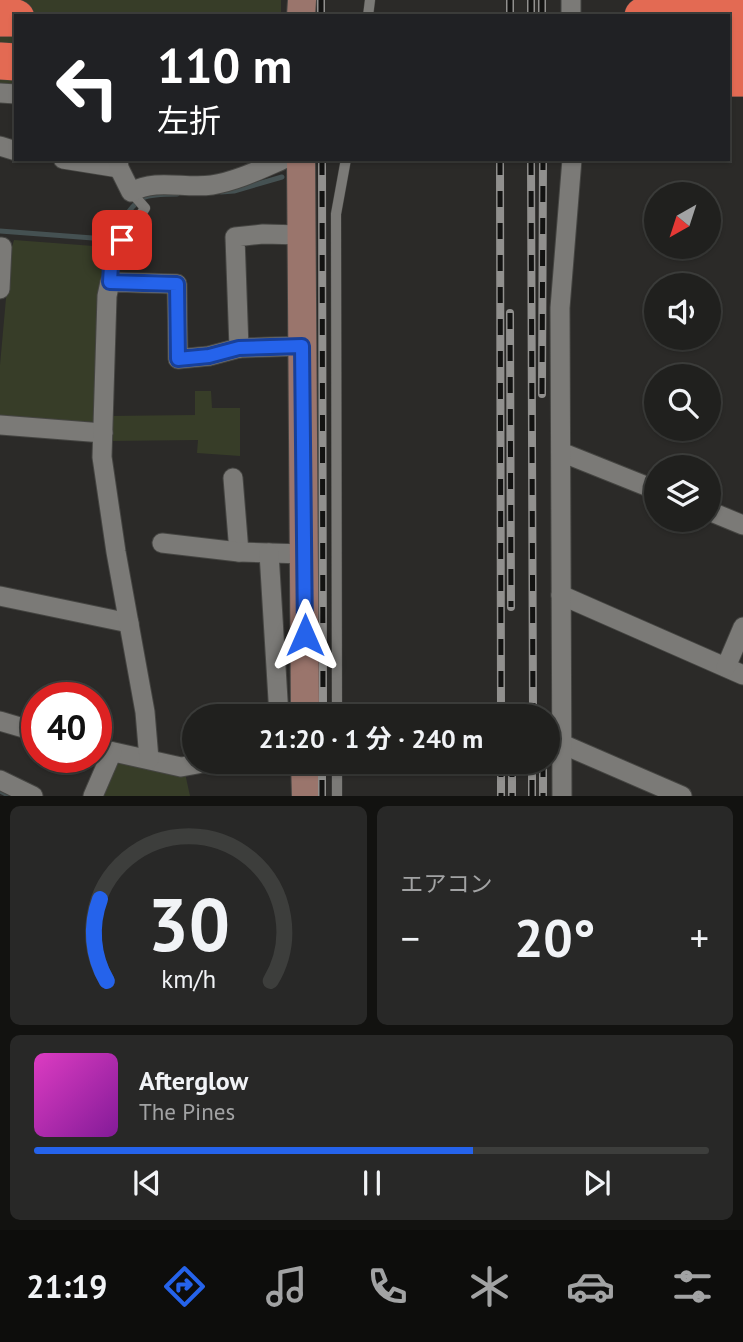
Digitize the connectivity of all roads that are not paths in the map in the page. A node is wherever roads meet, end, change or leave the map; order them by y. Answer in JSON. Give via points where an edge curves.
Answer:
{"nodes":[{"id":1,"x":86,"y":161,"type":"edge"},
{"id":2,"x":279,"y":161,"type":"edge"},
{"id":3,"x":301,"y":161,"type":"edge"},
{"id":4,"x":346,"y":161,"type":"edge"},
{"id":5,"x":572,"y":161,"type":"edge"},
{"id":6,"x":119,"y":164,"type":"edge"},
{"id":7,"x":131,"y":192,"type":"junction"},
{"id":8,"x":302,"y":235,"type":"junction"},
{"id":9,"x":0,"y":247,"type":"edge"},
{"id":10,"x":110,"y":282,"type":"junction"},
{"id":11,"x":0,"y":289,"type":"edge"},
{"id":12,"x":302,"y":346,"type":"junction"},
{"id":13,"x":239,"y":348,"type":"junction"},
{"id":14,"x":0,"y":425,"type":"edge"},
{"id":15,"x":103,"y":433,"type":"junction"},
{"id":16,"x":561,"y":452,"type":"junction"},
{"id":17,"x":233,"y":478,"type":"dead end"},
{"id":18,"x":644,"y":485,"type":"edge"},
{"id":19,"x":721,"y":516,"type":"edge"},
{"id":20,"x":743,"y":525,"type":"edge"},
{"id":21,"x":162,"y":543,"type":"dead end"},
{"id":22,"x":239,"y":552,"type":"junction"},
{"id":23,"x":269,"y":554,"type":"junction"},
{"id":24,"x":304,"y":554,"type":"junction"},
{"id":25,"x":561,"y":595,"type":"junction"},
{"id":26,"x":0,"y":596,"type":"edge"},
{"id":27,"x":130,"y":623,"type":"junction"},
{"id":28,"x":743,"y":627,"type":"edge"},
{"id":29,"x":734,"y":671,"type":"edge"},
{"id":30,"x":278,"y":704,"type":"edge"},
{"id":31,"x":305,"y":704,"type":"edge"},
{"id":32,"x":337,"y":704,"type":"edge"},
{"id":33,"x":0,"y":721,"type":"edge"},
{"id":34,"x":21,"y":727,"type":"edge"},
{"id":35,"x":562,"y":744,"type":"junction"},
{"id":36,"x":112,"y":752,"type":"edge"},
{"id":37,"x":149,"y":759,"type":"junction"},
{"id":38,"x":182,"y":767,"type":"edge"},
{"id":39,"x":98,"y":773,"type":"edge"},
{"id":40,"x":305,"y":774,"type":"edge"},
{"id":41,"x":337,"y":774,"type":"edge"},
{"id":42,"x":0,"y":780,"type":"edge"},
{"id":43,"x":33,"y":796,"type":"edge"},
{"id":44,"x":93,"y":796,"type":"edge"},
{"id":45,"x":306,"y":796,"type":"edge"},
{"id":46,"x":337,"y":796,"type":"edge"},
{"id":47,"x":562,"y":796,"type":"edge"},
{"id":48,"x":682,"y":796,"type":"edge"}],
"edges":[{"from":1,"to":6,"type":"street"},
{"from":2,"to":7,"type":"street","via":[[210,185],[143,186]]},
{"from":3,"to":8,"type":"street"},
{"from":4,"to":32,"type":"lane","via":[[336,214]]},
{"from":5,"to":16,"type":"street","via":[[560,309]]},
{"from":6,"to":7,"type":"street"},
{"from":7,"to":10,"type":"lane","via":[[145,208],[112,248]]},
{"from":8,"to":12,"type":"street"},
{"from":8,"to":13,"type":"street","via":[[235,237]]},
{"from":9,"to":11,"type":"street"},
{"from":10,"to":13,"type":"street","via":[[177,284],[178,359]]},
{"from":10,"to":15,"type":"street"},
{"from":12,"to":13,"type":"street"},
{"from":12,"to":24,"type":"street"},
{"from":14,"to":15,"type":"street"},
{"from":15,"to":27,"type":"street","via":[[107,494]]},
{"from":16,"to":18,"type":"street"},
{"from":16,"to":25,"type":"street"},
{"from":17,"to":22,"type":"street"},
{"from":19,"to":20,"type":"street"},
{"from":21,"to":22,"type":"street"},
{"from":22,"to":23,"type":"street"},
{"from":23,"to":24,"type":"street"},
{"from":23,"to":30,"type":"street"},
{"from":24,"to":31,"type":"street"},
{"from":25,"to":29,"type":"street"},
{"from":25,"to":35,"type":"street"},
{"from":26,"to":27,"type":"street"},
{"from":27,"to":37,"type":"street"},
{"from":28,"to":29,"type":"street"},
{"from":33,"to":34,"type":"street"},
{"from":35,"to":47,"type":"street"},
{"from":35,"to":48,"type":"street"},
{"from":36,"to":37,"type":"street"},
{"from":37,"to":38,"type":"street"},
{"from":39,"to":44,"type":"street"},
{"from":40,"to":45,"type":"street"},
{"from":41,"to":46,"type":"lane"},
{"from":42,"to":43,"type":"street"}]}
